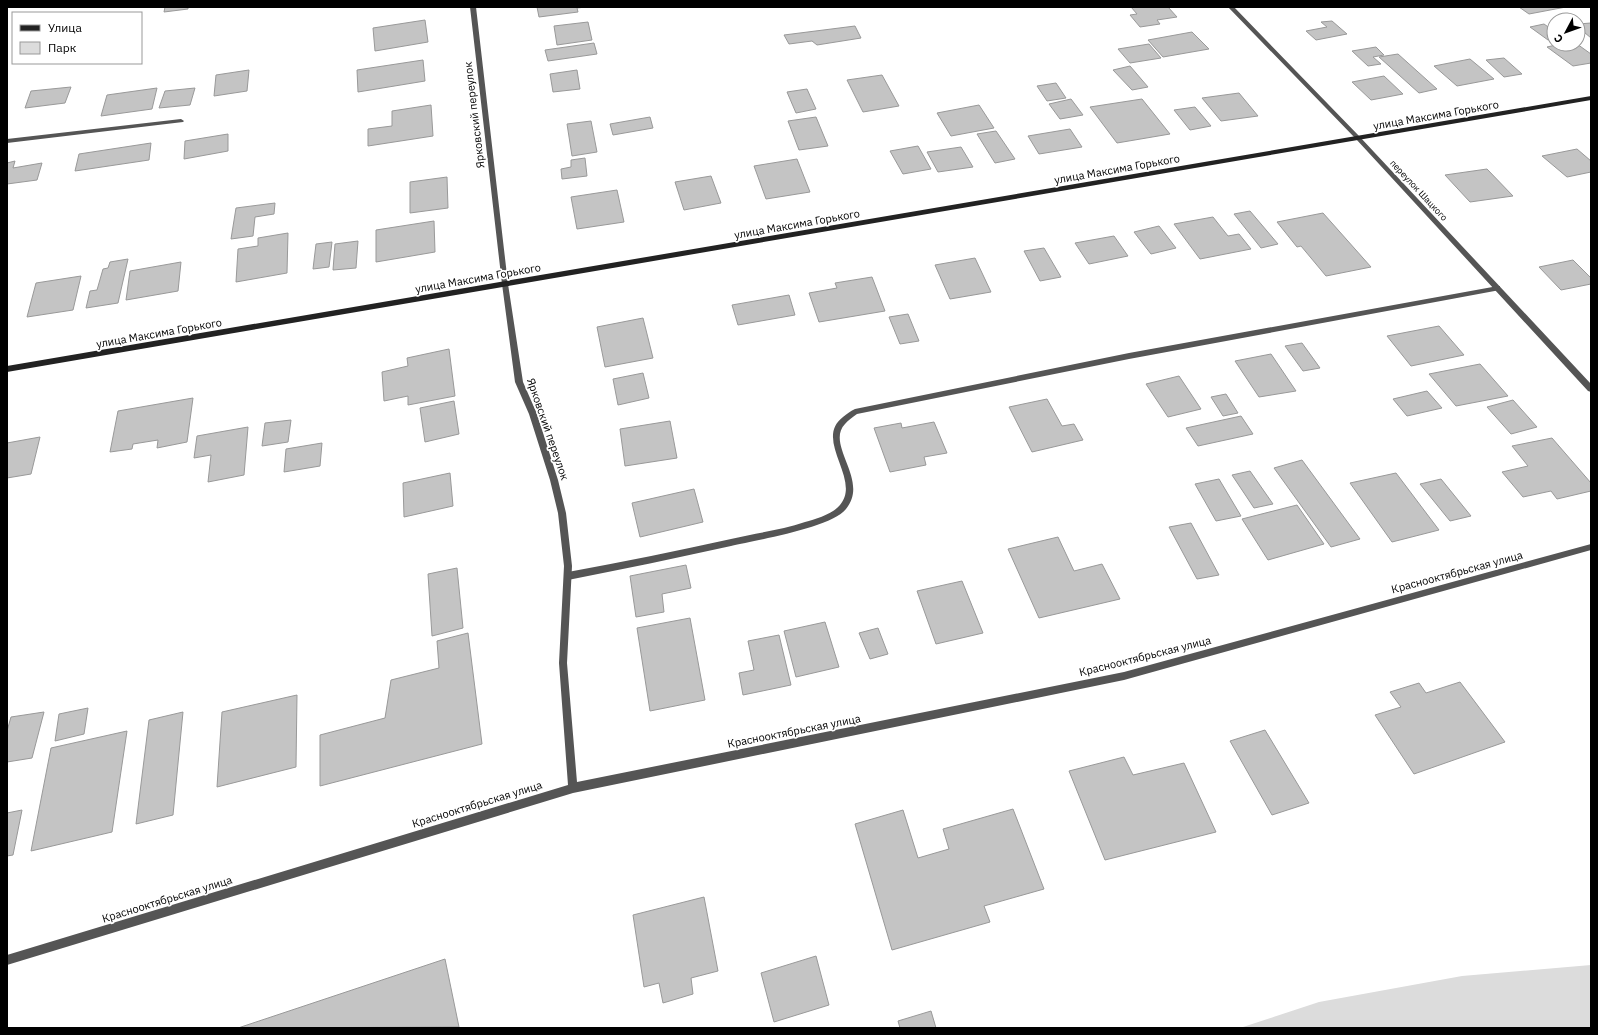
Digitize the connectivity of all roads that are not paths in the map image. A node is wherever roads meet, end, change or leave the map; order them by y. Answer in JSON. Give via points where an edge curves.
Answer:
{"nodes":[{"id":1,"x":473,"y":7,"type":"edge"},
{"id":2,"x":1231,"y":7,"type":"edge"},
{"id":3,"x":1591,"y":98,"type":"edge"},
{"id":4,"x":181,"y":122,"type":"dead end"},
{"id":5,"x":1358,"y":138,"type":"junction"},
{"id":6,"x":7,"y":141,"type":"edge"},
{"id":7,"x":505,"y":284,"type":"junction"},
{"id":8,"x":1498,"y":288,"type":"junction"},
{"id":9,"x":7,"y":369,"type":"edge"},
{"id":10,"x":1591,"y":389,"type":"edge"},
{"id":11,"x":1591,"y":547,"type":"edge"},
{"id":12,"x":568,"y":576,"type":"junction"},
{"id":13,"x":573,"y":788,"type":"junction"},
{"id":14,"x":7,"y":960,"type":"edge"}],
"edges":[{"from":1,"to":7,"type":"street","name":"Ярковский переулок"},
{"from":2,"to":5,"type":"street","name":"переулок Шацкого"},
{"from":3,"to":5,"type":"main road","name":"улица Максима Горького"},
{"from":4,"to":6,"type":"street"},
{"from":5,"to":7,"type":"main road","name":"улица Максима Горького"},
{"from":5,"to":8,"type":"street","name":"переулок Шацкого"},
{"from":7,"to":9,"type":"main road","name":"улица Максима Горького"},
{"from":7,"to":12,"type":"street","name":"Ярковский переулок","via":[[519,382],[533,414],[562,512]]},
{"from":8,"to":10,"type":"street","name":"переулок Шацкого"},
{"from":8,"to":12,"type":"street","via":[[1130,356],[855,412],[845,417],[837,427],[838,450],[851,486],[849,497],[843,507],[824,518],[804,526]]},
{"from":11,"to":13,"type":"street","name":"Краснооктябрьская улица","via":[[1124,676]]},
{"from":12,"to":13,"type":"street","name":"Ярковский переулок","via":[[563,663]]},
{"from":13,"to":14,"type":"street","name":"Краснооктябрьская улица"}]}
